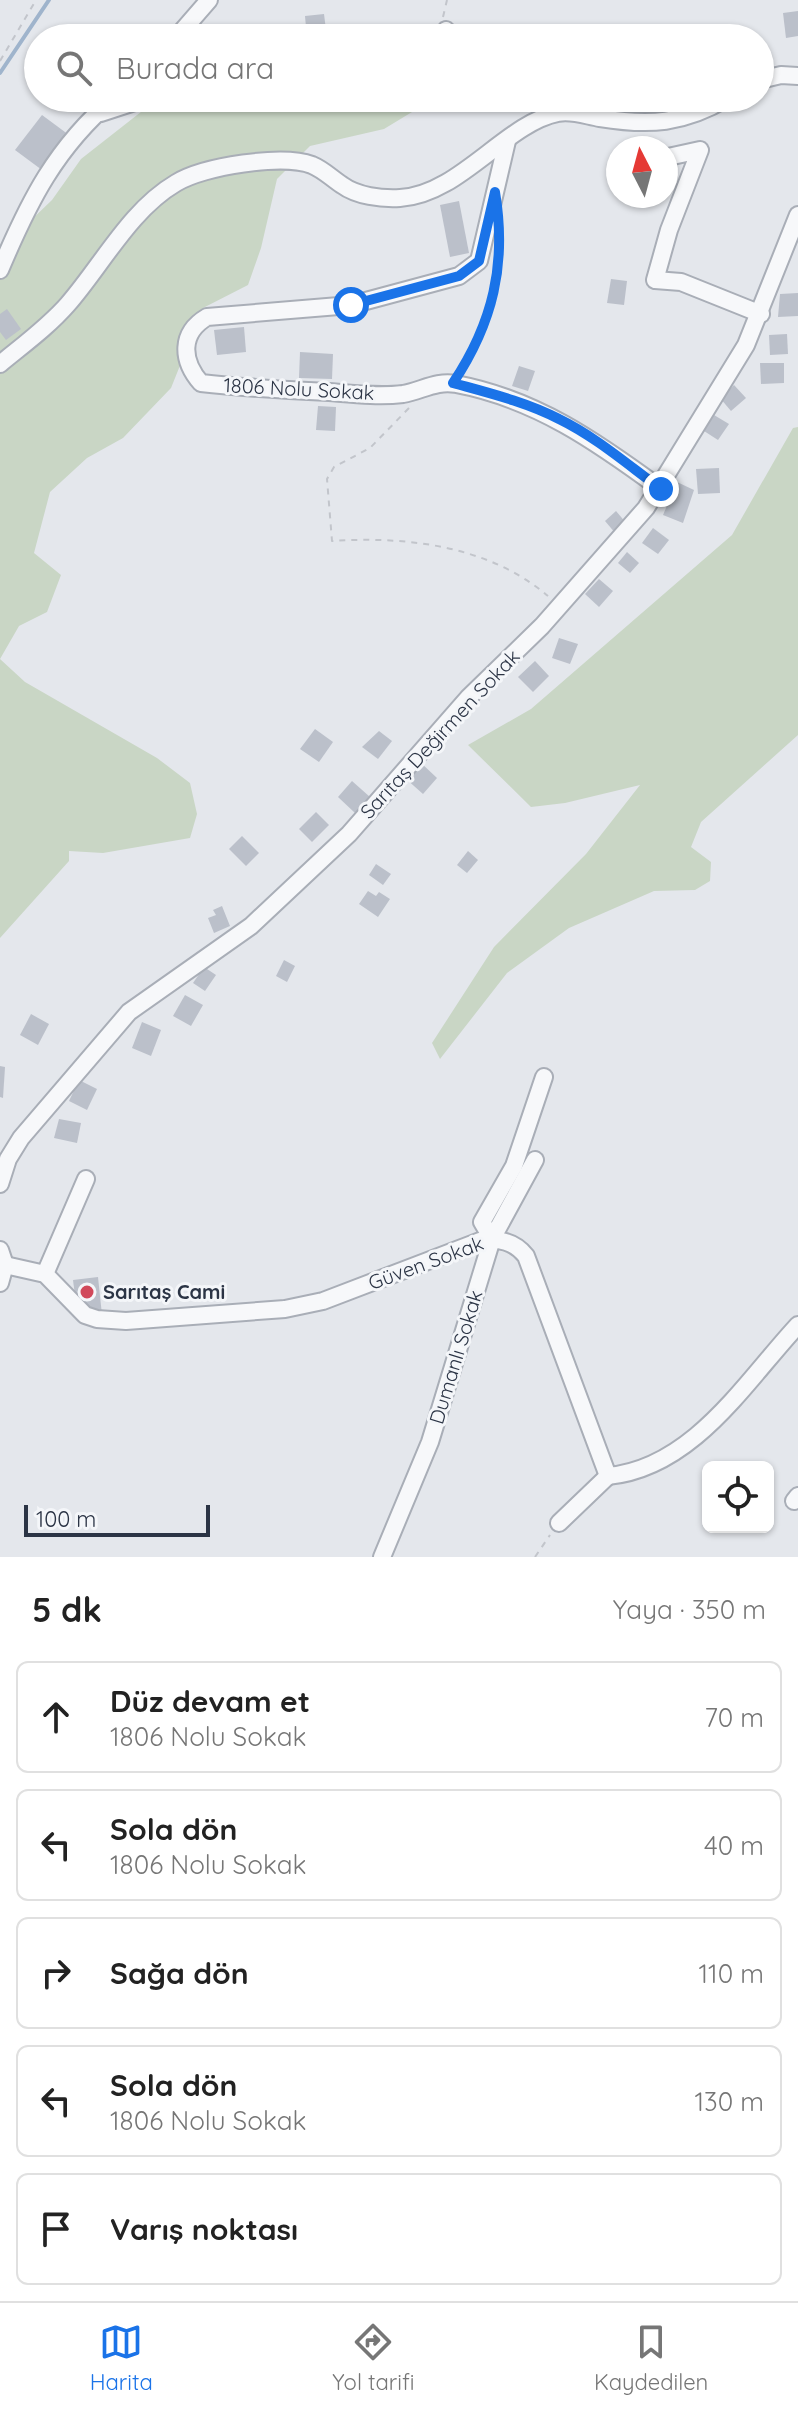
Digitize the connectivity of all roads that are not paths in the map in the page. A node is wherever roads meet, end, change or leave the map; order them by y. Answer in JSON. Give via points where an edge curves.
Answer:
{"nodes":[{"id":1,"x":209,"y":0,"type":"edge"},
{"id":2,"x":188,"y":24,"type":"edge"},
{"id":3,"x":798,"y":76,"type":"edge"},
{"id":4,"x":774,"y":77,"type":"edge"},
{"id":5,"x":98,"y":112,"type":"edge"},
{"id":6,"x":106,"y":112,"type":"edge"},
{"id":7,"x":701,"y":112,"type":"edge"},
{"id":8,"x":92,"y":117,"type":"junction"},
{"id":9,"x":507,"y":141,"type":"junction"},
{"id":10,"x":678,"y":155,"type":"edge"},
{"id":11,"x":678,"y":207,"type":"edge"},
{"id":12,"x":678,"y":208,"type":"edge"},
{"id":13,"x":798,"y":215,"type":"edge"},
{"id":14,"x":0,"y":270,"type":"edge"},
{"id":15,"x":761,"y":314,"type":"junction"},
{"id":16,"x":0,"y":364,"type":"edge"},
{"id":17,"x":661,"y":489,"type":"junction"},
{"id":18,"x":544,"y":1077,"type":"dead end"},
{"id":19,"x":535,"y":1160,"type":"dead end"},
{"id":20,"x":86,"y":1179,"type":"dead end"},
{"id":21,"x":0,"y":1184,"type":"edge"},
{"id":22,"x":492,"y":1239,"type":"junction"},
{"id":23,"x":3,"y":1257,"type":"edge"},
{"id":24,"x":45,"y":1274,"type":"junction"},
{"id":25,"x":0,"y":1283,"type":"edge"},
{"id":26,"x":798,"y":1325,"type":"edge"},
{"id":27,"x":608,"y":1476,"type":"junction"},
{"id":28,"x":559,"y":1523,"type":"road end"},
{"id":29,"x":382,"y":1557,"type":"edge"}],
"edges":[{"from":1,"to":2,"type":"street"},
{"from":3,"to":4,"type":"street"},
{"from":5,"to":8,"type":"street"},
{"from":6,"to":8,"type":"street"},
{"from":7,"to":9,"type":"street","via":[[657,124],[557,113]]},
{"from":8,"to":14,"type":"street","via":[[55,159]]},
{"from":9,"to":16,"type":"street","via":[[448,181],[402,198],[365,195],[316,167],[284,159],[177,182],[91,270],[69,303]]},
{"from":9,"to":17,"type":"street","name":"1806 Nolu Sokak","via":[[479,261],[459,276],[351,305],[207,317],[194,325],[186,340],[186,360],[201,383],[367,394],[404,394],[453,383],[507,397],[587,435]]},
{"from":10,"to":11,"type":"street","via":[[700,150]]},
{"from":12,"to":15,"type":"street","via":[[655,280],[681,282]]},
{"from":13,"to":15,"type":"street","name":"Sarıtaş Değirmen Sokak"},
{"from":15,"to":17,"type":"street","name":"Sarıtaş Değirmen Sokak"},
{"from":17,"to":21,"type":"street","name":"Sarıtaş Değirmen Sokak","via":[[349,834],[261,918],[129,1012],[21,1138]]},
{"from":18,"to":22,"type":"street","via":[[514,1166],[482,1222]]},
{"from":19,"to":22,"type":"street","name":"Dumanlı Sokak"},
{"from":20,"to":24,"type":"street"},
{"from":22,"to":24,"type":"street","name":"Güven Sokak","via":[[323,1301],[285,1309],[97,1319],[72,1304]]},
{"from":22,"to":27,"type":"street","name":"Güven Sokak","via":[[519,1247],[526,1256]]},
{"from":22,"to":29,"type":"street","name":"Dumanlı Sokak","via":[[430,1442]]},
{"from":23,"to":24,"type":"street"},
{"from":23,"to":25,"type":"street"},
{"from":26,"to":27,"type":"street","via":[[696,1436],[667,1457]]},
{"from":27,"to":28,"type":"street"}]}
